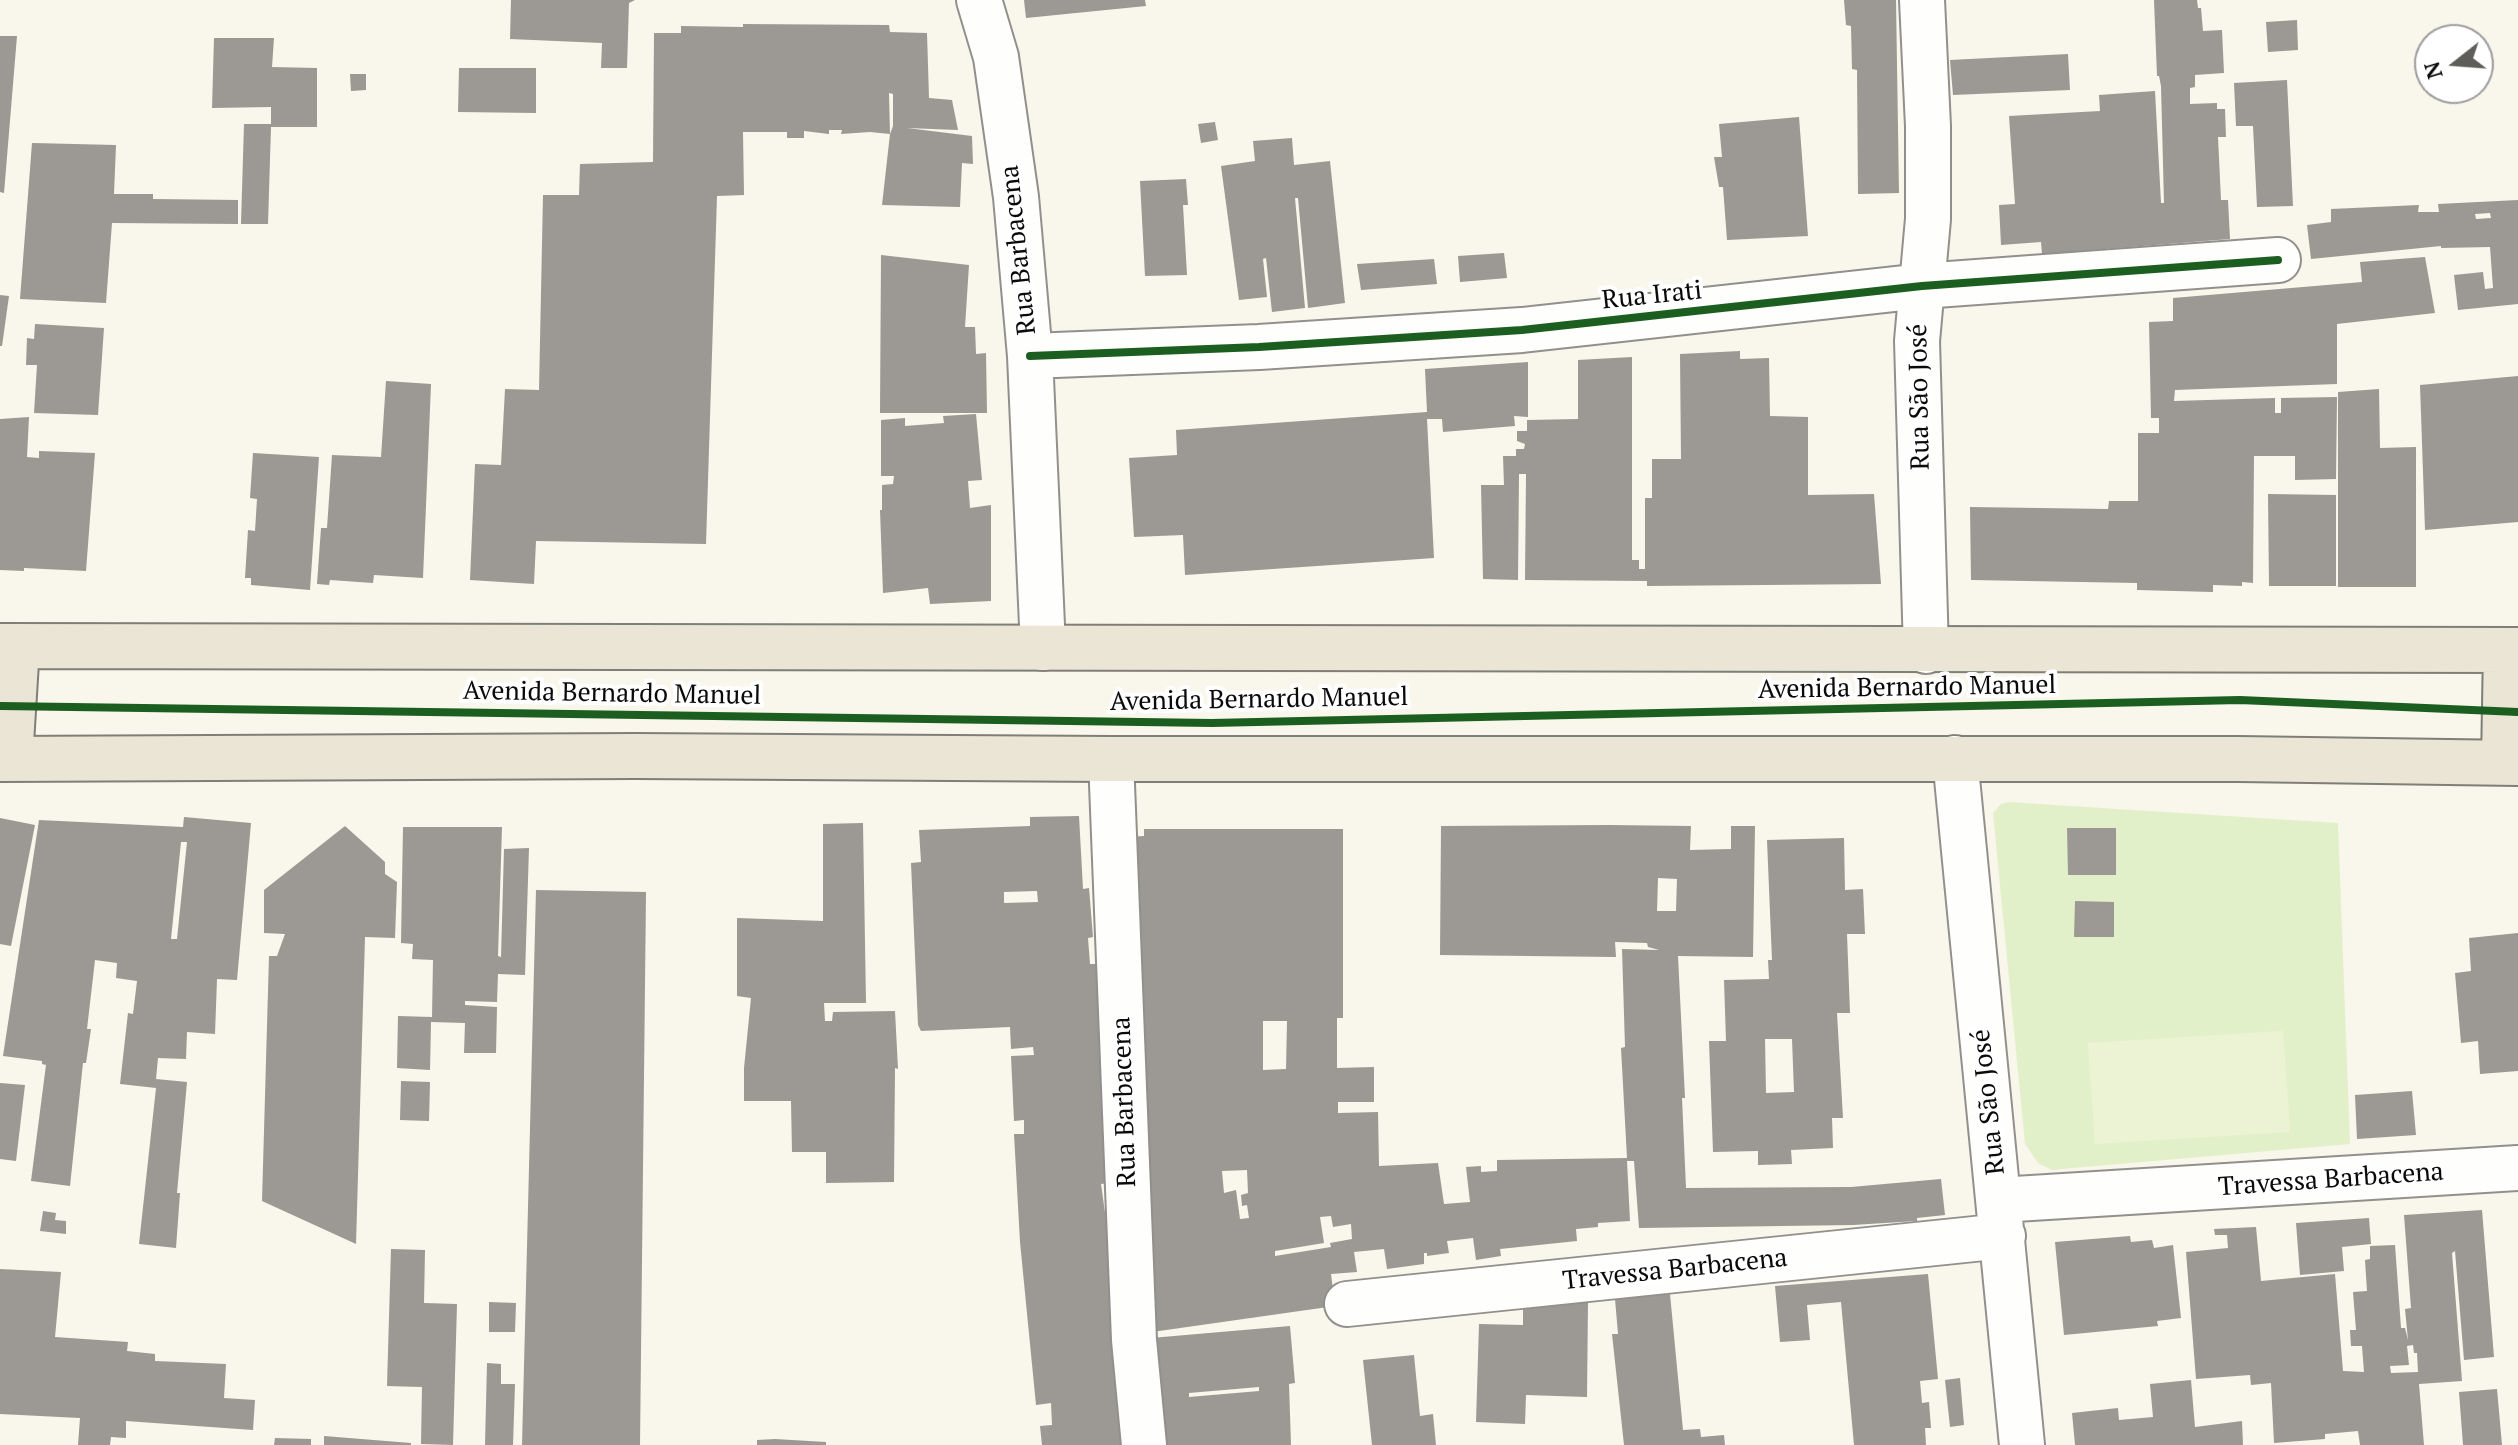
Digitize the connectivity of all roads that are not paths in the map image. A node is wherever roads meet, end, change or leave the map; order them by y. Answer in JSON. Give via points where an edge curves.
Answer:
{"nodes":[{"id":1,"x":979,"y":0,"type":"edge"},
{"id":2,"x":1922,"y":0,"type":"edge"},
{"id":3,"x":2278,"y":260,"type":"dead end"},
{"id":4,"x":1922,"y":286,"type":"junction"},
{"id":5,"x":1030,"y":356,"type":"junction"},
{"id":6,"x":8,"y":646,"type":"edge"},
{"id":7,"x":1043,"y":648,"type":"junction"},
{"id":8,"x":2512,"y":650,"type":"edge"},
{"id":9,"x":1926,"y":651,"type":"junction"},
{"id":10,"x":1955,"y":758,"type":"junction"},
{"id":11,"x":5,"y":759,"type":"edge"},
{"id":12,"x":1111,"y":759,"type":"junction"},
{"id":13,"x":2511,"y":763,"type":"edge"},
{"id":14,"x":2518,"y":1168,"type":"edge"},
{"id":15,"x":2001,"y":1218,"type":"junction"},
{"id":16,"x":1347,"y":1304,"type":"dead end"},
{"id":17,"x":1144,"y":1445,"type":"edge"},
{"id":18,"x":2022,"y":1445,"type":"edge"}],
"edges":[{"from":1,"to":5,"type":"street","name":"Rua Barbacena","via":[[996,57],[1016,197]]},
{"from":2,"to":4,"type":"street","name":"Rua São José","via":[[1928,219]]},
{"from":3,"to":4,"type":"street","name":"Rua Irati"},
{"from":4,"to":5,"type":"street","name":"Rua Irati","via":[[1522,330]]},
{"from":4,"to":9,"type":"street","name":"Rua São José","via":[[1917,341]]},
{"from":5,"to":7,"type":"street","name":"Rua Barbacena"},
{"from":6,"to":7,"type":"main road","name":"Avenida Bernardo Manuel"},
{"from":6,"to":11,"type":"main road"},
{"from":7,"to":9,"type":"main road","name":"Avenida Bernardo Manuel"},
{"from":8,"to":9,"type":"main road","name":"Avenida Bernardo Manuel"},
{"from":8,"to":13,"type":"main road"},
{"from":10,"to":12,"type":"main road"},
{"from":10,"to":13,"type":"main road"},
{"from":10,"to":15,"type":"street","name":"Rua São José"},
{"from":11,"to":12,"type":"main road"},
{"from":12,"to":17,"type":"street","name":"Rua Barbacena","via":[[1134,1340]]},
{"from":14,"to":15,"type":"street","name":"Travessa Barbacena"},
{"from":15,"to":16,"type":"street","name":"Travessa Barbacena"},
{"from":15,"to":18,"type":"street","name":"Rua São José"}]}
